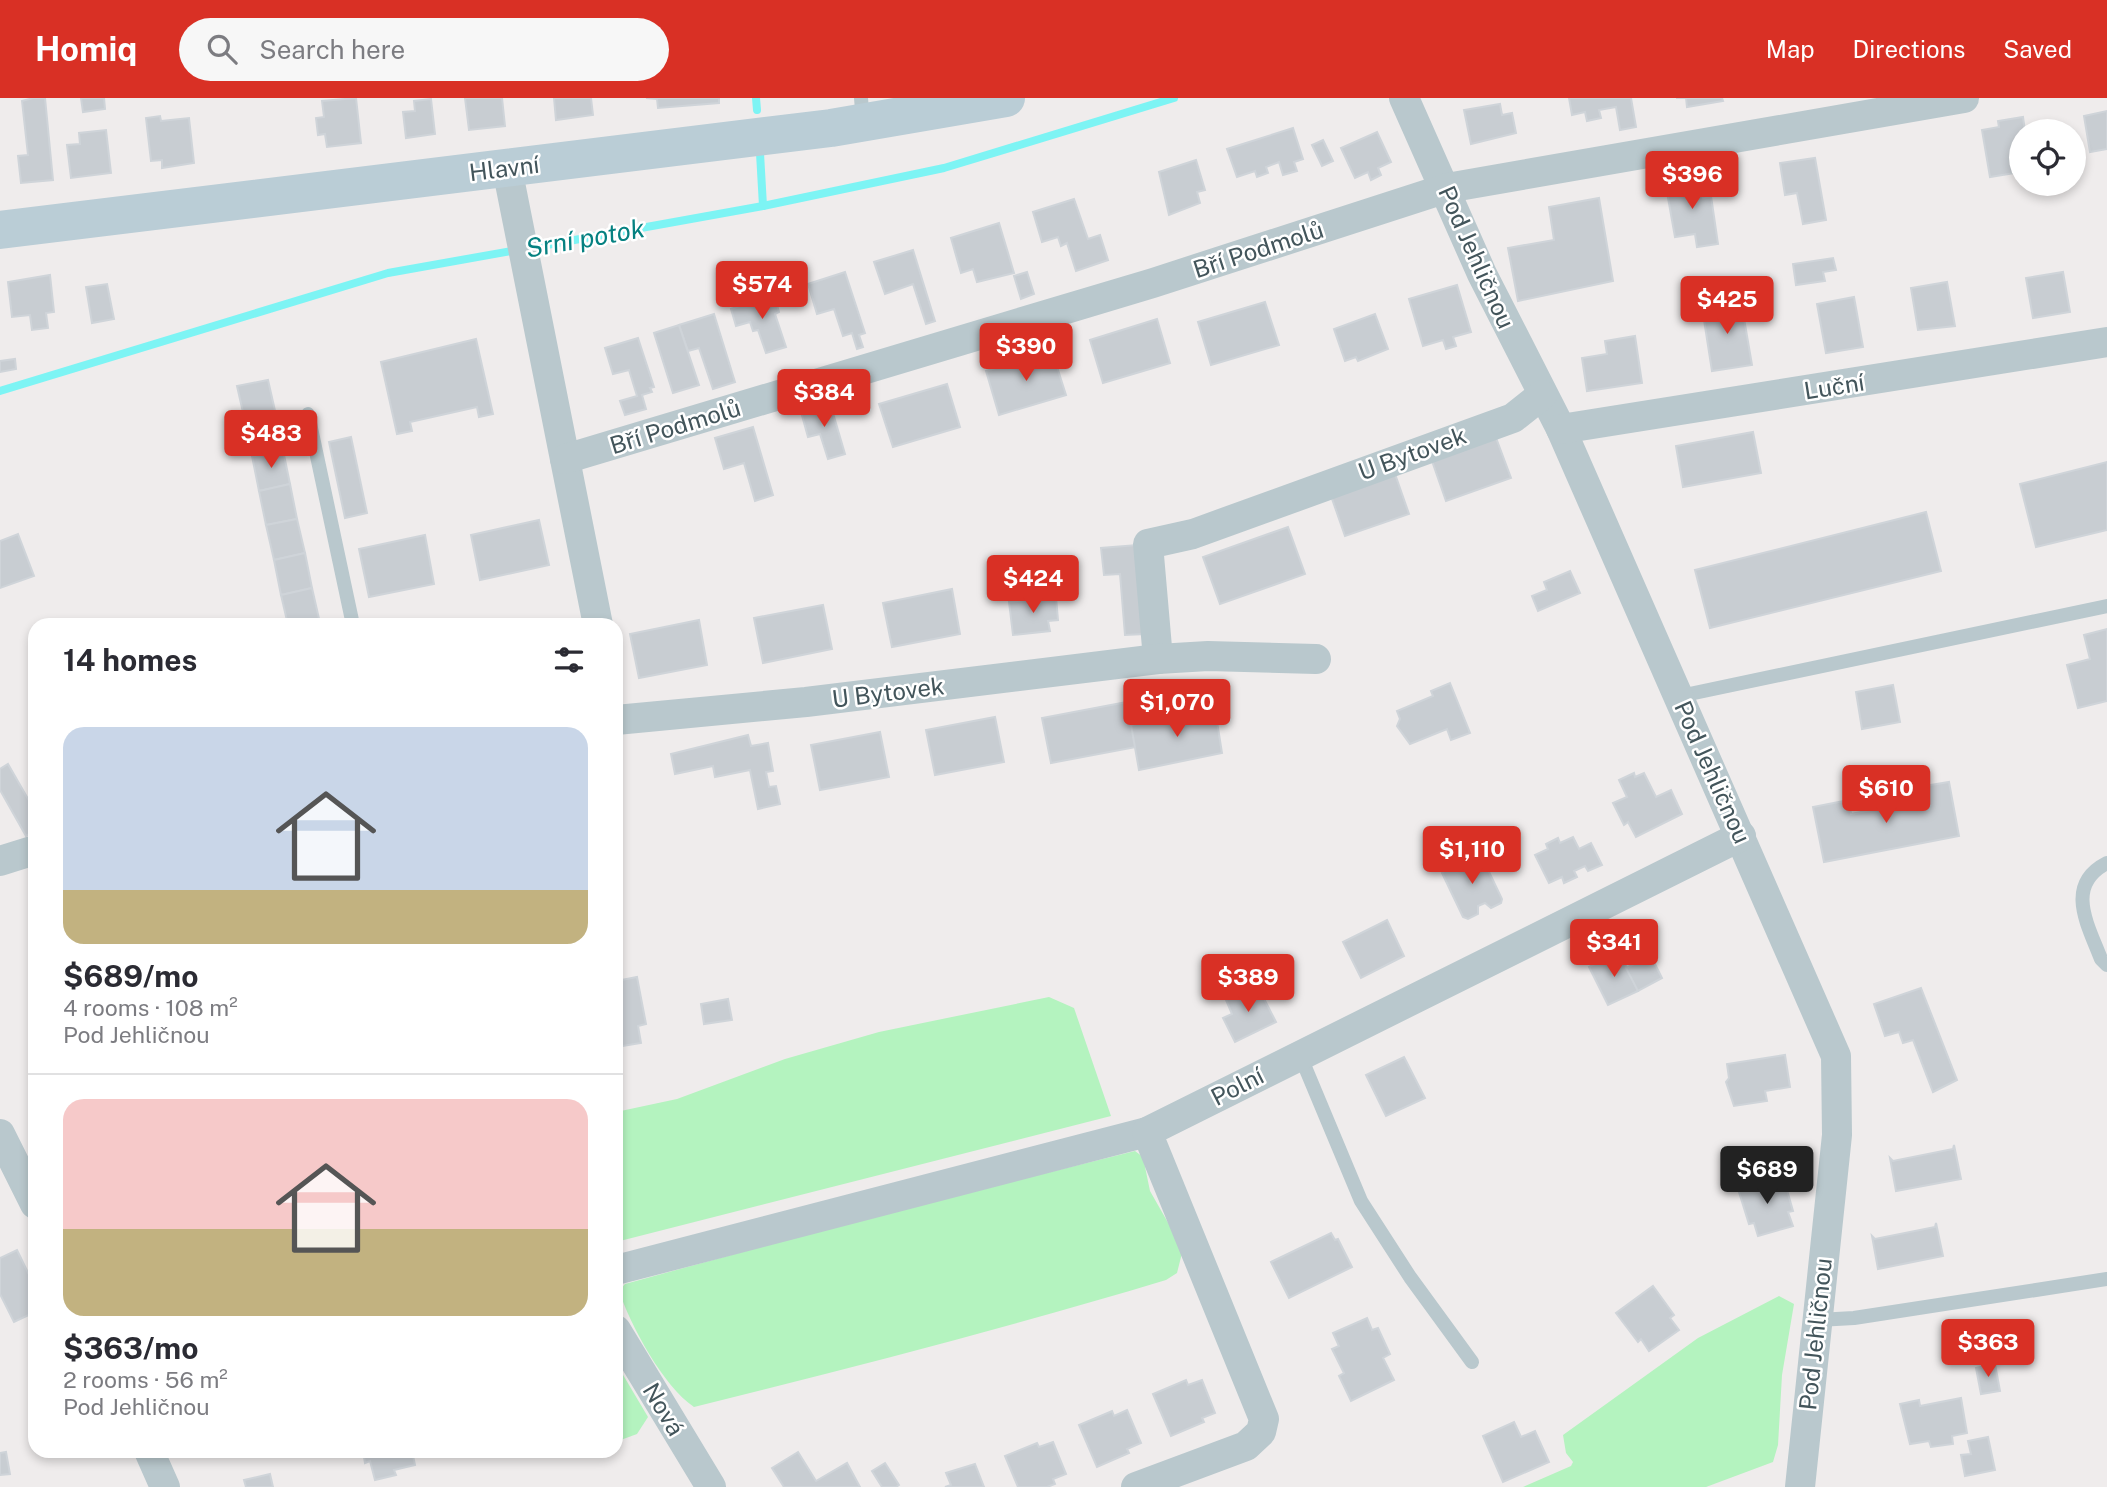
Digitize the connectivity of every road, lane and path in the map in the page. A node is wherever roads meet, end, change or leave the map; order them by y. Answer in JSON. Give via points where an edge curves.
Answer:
{"nodes":[{"id":1,"x":1006,"y":98,"type":"edge"},
{"id":2,"x":1404,"y":98,"type":"edge"},
{"id":3,"x":1964,"y":98,"type":"edge"},
{"id":4,"x":1886,"y":104,"type":"edge"},
{"id":5,"x":862,"y":111,"type":"edge"},
{"id":6,"x":507,"y":168,"type":"junction"},
{"id":7,"x":1447,"y":188,"type":"junction"},
{"id":8,"x":0,"y":230,"type":"edge"},
{"id":9,"x":2107,"y":342,"type":"edge"},
{"id":10,"x":1542,"y":395,"type":"junction"},
{"id":11,"x":308,"y":414,"type":"dead end"},
{"id":12,"x":1561,"y":429,"type":"junction"},
{"id":13,"x":565,"y":459,"type":"junction"},
{"id":14,"x":2107,"y":606,"type":"edge"},
{"id":15,"x":352,"y":618,"type":"edge"},
{"id":16,"x":597,"y":618,"type":"edge"},
{"id":17,"x":1158,"y":659,"type":"junction"},
{"id":18,"x":1316,"y":659,"type":"dead end"},
{"id":19,"x":1680,"y":696,"type":"junction"},
{"id":20,"x":623,"y":717,"type":"edge"},
{"id":21,"x":1741,"y":836,"type":"junction"},
{"id":22,"x":28,"y":852,"type":"edge"},
{"id":23,"x":0,"y":861,"type":"edge"},
{"id":24,"x":2107,"y":863,"type":"edge"},
{"id":25,"x":2107,"y":965,"type":"edge"},
{"id":26,"x":1300,"y":1055,"type":"junction"},
{"id":27,"x":1147,"y":1132,"type":"junction"},
{"id":28,"x":0,"y":1134,"type":"edge"},
{"id":29,"x":28,"y":1189,"type":"edge"},
{"id":30,"x":623,"y":1268,"type":"edge"},
{"id":31,"x":2107,"y":1279,"type":"edge"},
{"id":32,"x":1818,"y":1320,"type":"junction"},
{"id":33,"x":623,"y":1342,"type":"edge"},
{"id":34,"x":1472,"y":1362,"type":"dead end"},
{"id":35,"x":152,"y":1458,"type":"edge"},
{"id":36,"x":138,"y":1487,"type":"edge"},
{"id":37,"x":164,"y":1487,"type":"edge"},
{"id":38,"x":711,"y":1487,"type":"edge"},
{"id":39,"x":1136,"y":1487,"type":"edge"},
{"id":40,"x":1800,"y":1487,"type":"edge"}],
"edges":[{"from":1,"to":5,"type":"street","name":"Hlavní"},
{"from":2,"to":7,"type":"street","name":"Pod Jehličnou"},
{"from":3,"to":4,"type":"street","name":"Bří Podmolů"},
{"from":4,"to":7,"type":"street","name":"Bří Podmolů"},
{"from":5,"to":6,"type":"street","name":"Hlavní"},
{"from":6,"to":8,"type":"street","name":"Hlavní"},
{"from":6,"to":13,"type":"street"},
{"from":7,"to":10,"type":"street","name":"Pod Jehličnou","via":[[1482,274]]},
{"from":7,"to":13,"type":"street","name":"Bří Podmolů","via":[[1153,284]]},
{"from":9,"to":12,"type":"street","name":"Luční"},
{"from":10,"to":12,"type":"street","name":"Pod Jehličnou"},
{"from":10,"to":17,"type":"street","name":"U Bytovek","via":[[1513,418],[1193,534],[1148,544]]},
{"from":11,"to":15,"type":"lane"},
{"from":12,"to":19,"type":"street","name":"Pod Jehličnou"},
{"from":13,"to":16,"type":"street"},
{"from":14,"to":19,"type":"lane"},
{"from":17,"to":18,"type":"street","name":"U Bytovek"},
{"from":17,"to":20,"type":"street","name":"U Bytovek","via":[[806,702]]},
{"from":19,"to":21,"type":"street","name":"Pod Jehličnou"},
{"from":21,"to":26,"type":"street","name":"Polní"},
{"from":21,"to":32,"type":"street","name":"Pod Jehličnou","via":[[1836,1056],[1837,1136]]},
{"from":22,"to":23,"type":"street"},
{"from":24,"to":25,"type":"lane","via":[[2090,872],[2082,890],[2083,910]]},
{"from":26,"to":27,"type":"street","name":"Polní"},
{"from":26,"to":34,"type":"lane","via":[[1360,1201]]},
{"from":27,"to":30,"type":"street","name":"Polní"},
{"from":27,"to":39,"type":"street","via":[[1265,1419],[1261,1432],[1246,1446]]},
{"from":28,"to":29,"type":"street"},
{"from":31,"to":32,"type":"lane"},
{"from":32,"to":40,"type":"street","name":"Pod Jehličnou"},
{"from":33,"to":38,"type":"street","name":"Nová"},
{"from":35,"to":37,"type":"street"},
{"from":36,"to":37,"type":"street"}]}
